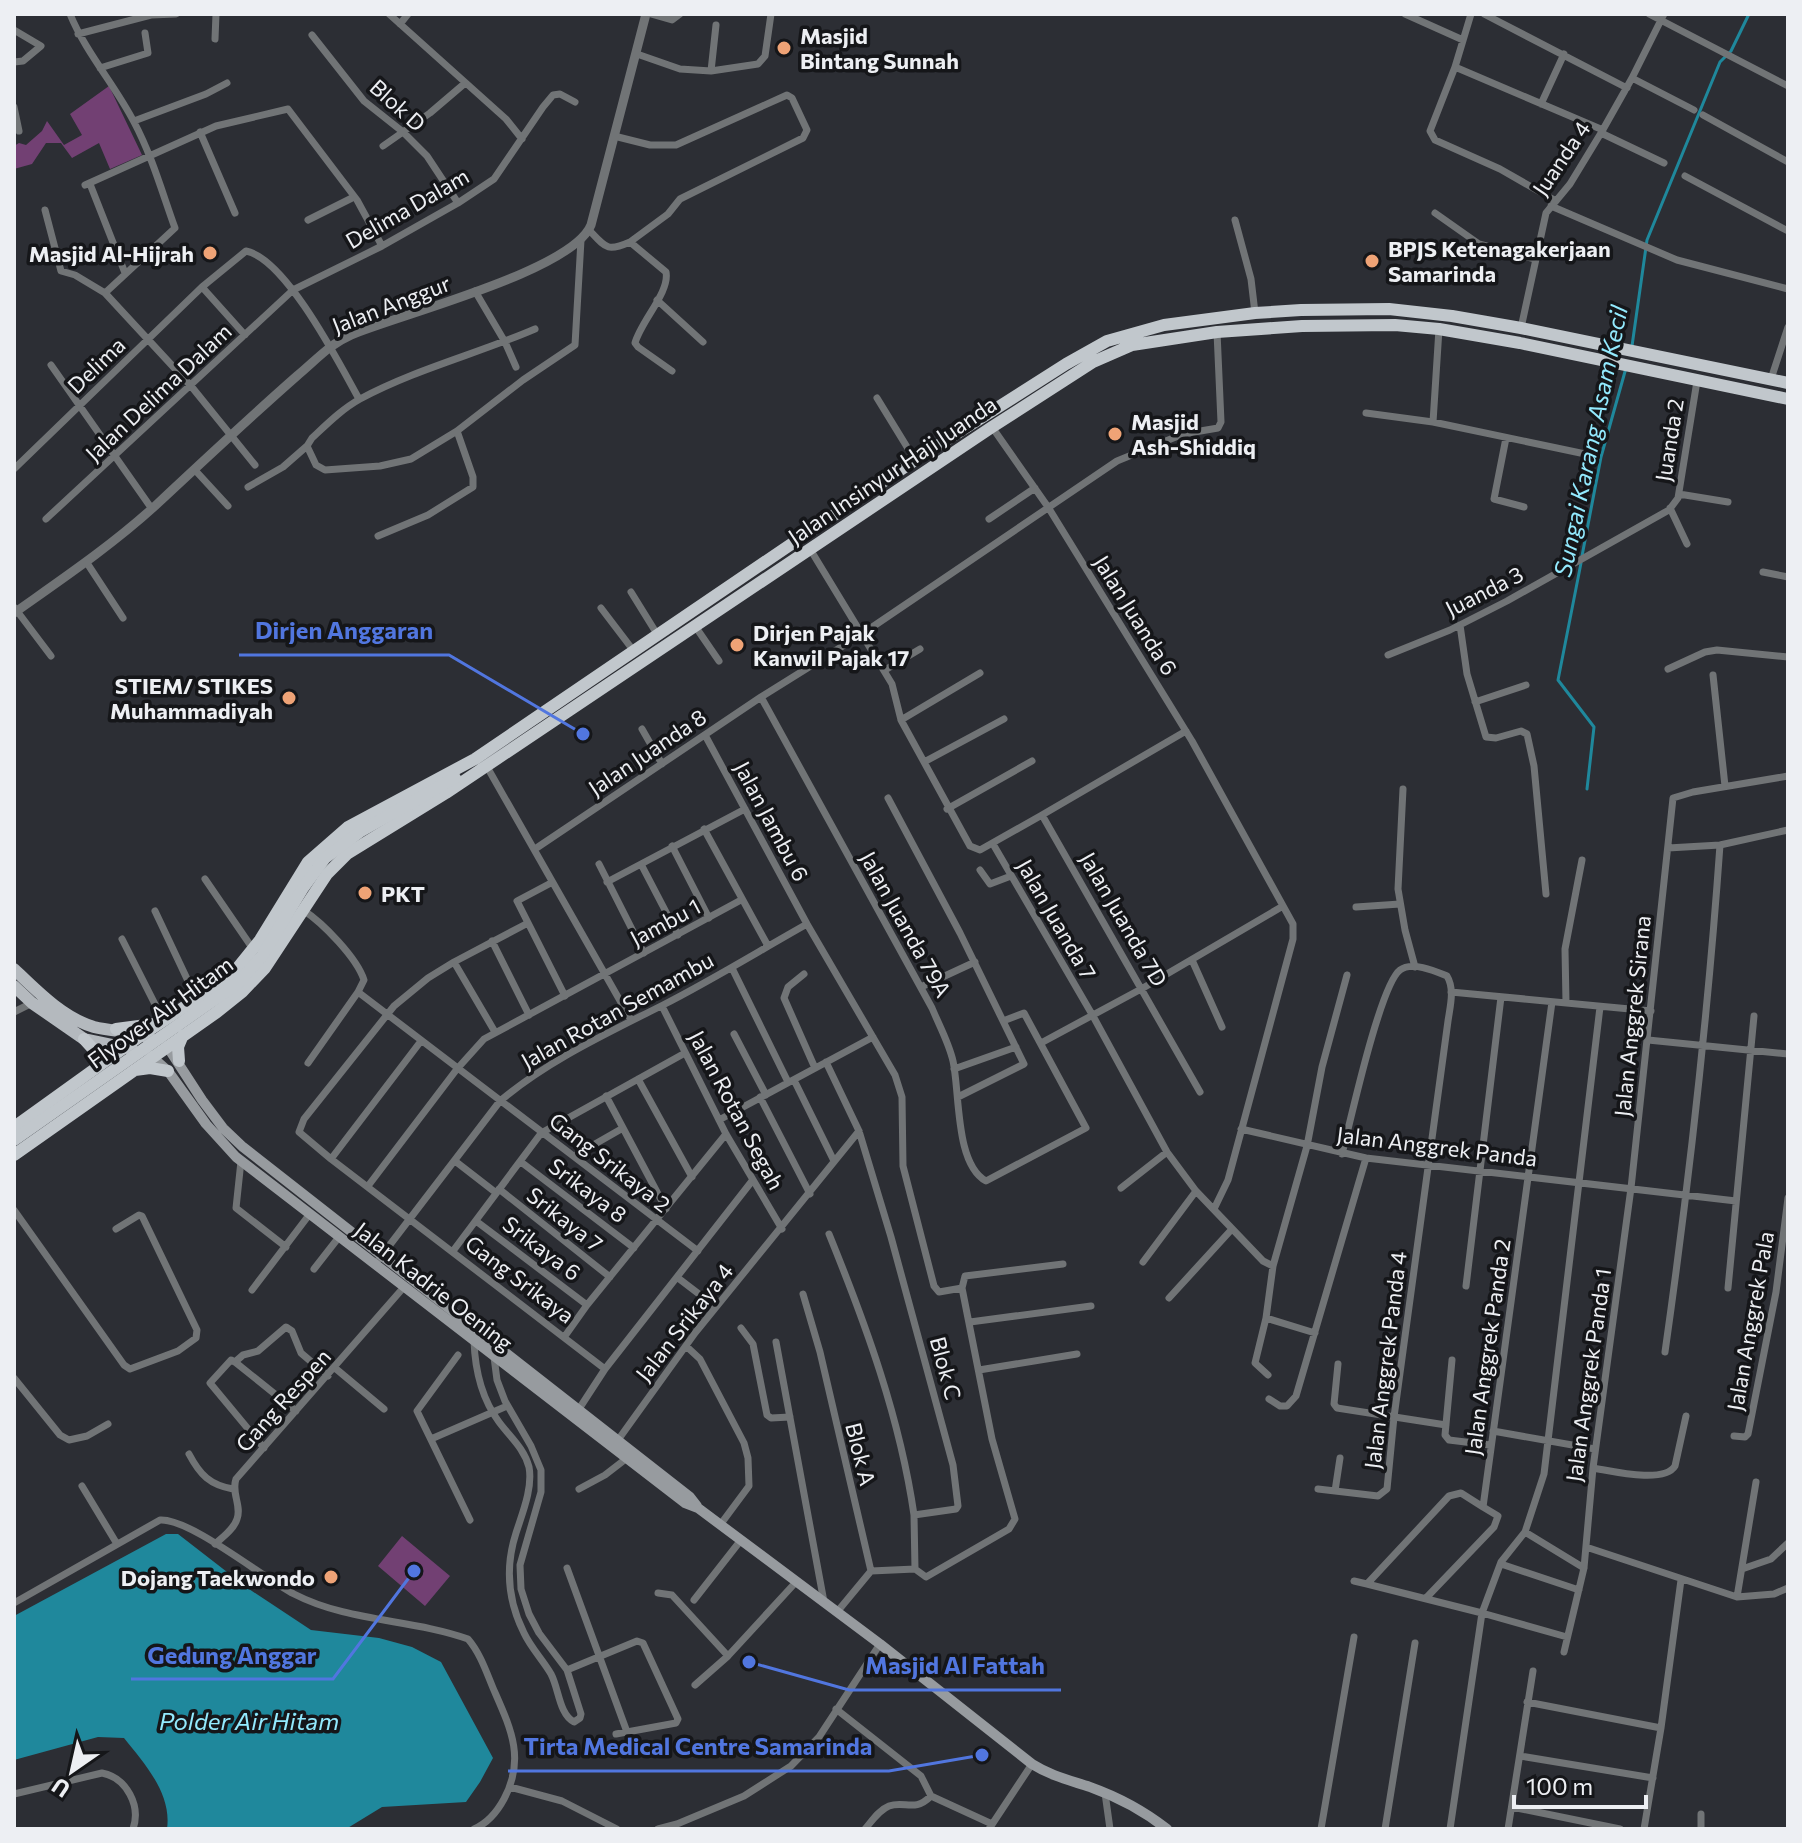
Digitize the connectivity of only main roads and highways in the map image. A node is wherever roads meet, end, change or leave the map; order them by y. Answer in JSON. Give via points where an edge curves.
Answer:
{"nodes":[{"id":1,"x":1301,"y":310,"type":"junction"},
{"id":2,"x":1302,"y":326,"type":"junction"},
{"id":3,"x":1788,"y":383,"type":"edge"},
{"id":4,"x":1788,"y":399,"type":"edge"},
{"id":5,"x":480,"y":764,"type":"junction"},
{"id":6,"x":14,"y":969,"type":"edge"},
{"id":7,"x":14,"y":986,"type":"edge"},
{"id":8,"x":162,"y":1021,"type":"junction"},
{"id":9,"x":116,"y":1029,"type":"junction"},
{"id":10,"x":142,"y":1035,"type":"junction"},
{"id":11,"x":183,"y":1035,"type":"junction"},
{"id":12,"x":84,"y":1039,"type":"junction"},
{"id":13,"x":167,"y":1046,"type":"junction"},
{"id":14,"x":126,"y":1047,"type":"junction"},
{"id":15,"x":151,"y":1056,"type":"junction"},
{"id":16,"x":179,"y":1061,"type":"junction"},
{"id":17,"x":97,"y":1067,"type":"junction"},
{"id":18,"x":133,"y":1070,"type":"junction"},
{"id":19,"x":168,"y":1071,"type":"junction"},
{"id":20,"x":18,"y":1124,"type":"edge"},
{"id":21,"x":36,"y":1139,"type":"junction"},
{"id":22,"x":14,"y":1140,"type":"edge"},
{"id":23,"x":14,"y":1155,"type":"edge"},
{"id":24,"x":378,"y":1260,"type":"junction"},
{"id":25,"x":576,"y":1413,"type":"junction"},
{"id":26,"x":698,"y":1508,"type":"junction"},
{"id":27,"x":1167,"y":1829,"type":"edge"}],
"edges":[{"from":1,"to":2,"type":"highway"},
{"from":1,"to":3,"type":"highway","name":"Jalan Insinyur Haji Juanda","via":[[1389,309],[1452,316]]},
{"from":1,"to":5,"type":"highway","name":"Jalan Insinyur Haji Juanda","via":[[1164,325],[1107,341],[915,460],[633,650]]},
{"from":2,"to":4,"type":"highway","name":"Jalan Insinyur Haji Juanda","via":[[1439,329]]},
{"from":2,"to":5,"type":"highway","name":"Jalan Insinyur Haji Juanda","via":[[1154,340],[1093,362]]},
{"from":5,"to":8,"type":"highway","name":"Jalan Insinyur Haji Juanda","via":[[374,812],[328,842],[308,862],[231,976]]},
{"from":5,"to":11,"type":"highway","name":"Jalan Insinyur Haji Juanda","via":[[446,793],[347,854],[327,874],[258,976]]},
{"from":5,"to":22,"type":"highway","name":"Flyover Air Hitam","bridge":true,"via":[[336,848],[238,983]]},
{"from":6,"to":9,"type":"main road","via":[[40,995],[78,1019]]},
{"from":7,"to":12,"type":"main road"},
{"from":8,"to":9,"type":"highway"},
{"from":8,"to":10,"type":"highway","name":"Jalan Insinyur Haji Juanda"},
{"from":9,"to":10,"type":"main road"},
{"from":10,"to":13,"type":"main road"},
{"from":10,"to":14,"type":"highway","name":"Jalan Insinyur Haji Juanda"},
{"from":11,"to":13,"type":"highway","name":"Jalan Insinyur Haji Juanda"},
{"from":11,"to":16,"type":"highway"},
{"from":12,"to":14,"type":"main road"},
{"from":12,"to":17,"type":"highway"},
{"from":13,"to":15,"type":"highway","name":"Jalan Insinyur Haji Juanda"},
{"from":13,"to":16,"type":"main road","name":"Jalan Kadrie Oening"},
{"from":14,"to":15,"type":"main road"},
{"from":14,"to":17,"type":"highway","name":"Jalan Insinyur Haji Juanda"},
{"from":15,"to":18,"type":"highway","name":"Jalan Insinyur Haji Juanda"},
{"from":15,"to":19,"type":"main road","name":"Jalan Kadrie Oening"},
{"from":16,"to":24,"type":"main road","name":"Jalan Kadrie Oening","via":[[223,1128]]},
{"from":17,"to":20,"type":"highway","name":"Jalan Insinyur Haji Juanda"},
{"from":18,"to":19,"type":"highway"},
{"from":18,"to":21,"type":"highway","name":"Jalan Insinyur Haji Juanda"},
{"from":19,"to":24,"type":"main road","name":"Jalan Kadrie Oening","via":[[241,1161],[339,1237]]},
{"from":20,"to":21,"type":"highway"},
{"from":21,"to":23,"type":"highway","name":"Jalan Insinyur Haji Juanda"},
{"from":24,"to":25,"type":"main road","name":"Jalan Kadrie Oening","via":[[493,1342]]},
{"from":24,"to":25,"type":"main road","name":"Jalan Kadrie Oening","via":[[404,1287],[494,1357]]},
{"from":25,"to":26,"type":"main road","name":"Jalan Kadrie Oening","via":[[627,1458]]},
{"from":25,"to":26,"type":"main road","name":"Jalan Kadrie Oening","via":[[618,1440]]},
{"from":26,"to":27,"type":"main road","name":"Jalan Kadrie Oening","via":[[1032,1764],[1105,1793]]}]}
